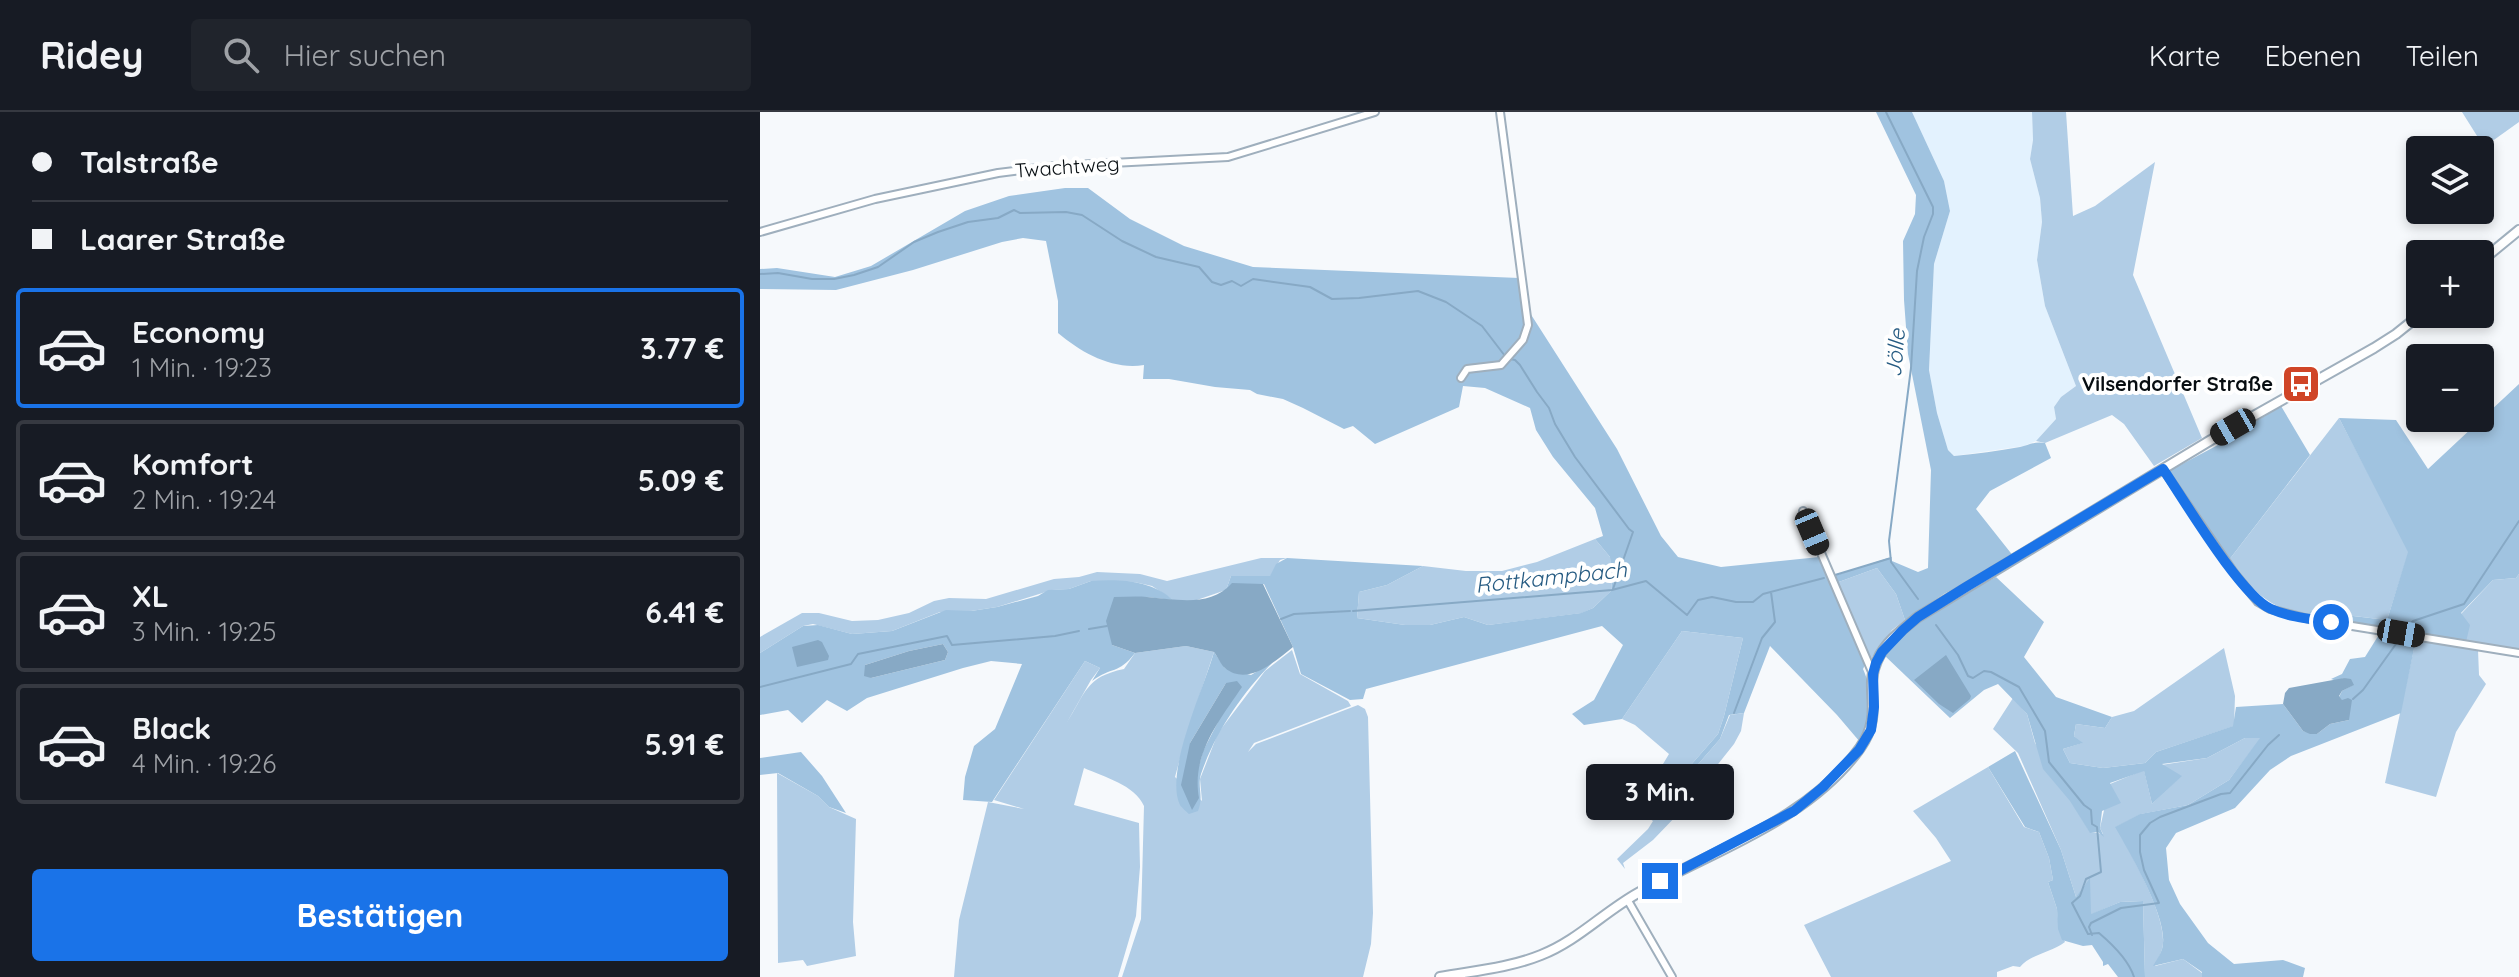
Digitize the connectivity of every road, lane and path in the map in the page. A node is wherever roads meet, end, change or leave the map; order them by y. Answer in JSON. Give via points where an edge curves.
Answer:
{"nodes":[{"id":1,"x":1375,"y":112,"type":"edge"},
{"id":2,"x":1500,"y":112,"type":"edge"},
{"id":3,"x":2519,"y":230,"type":"edge"},
{"id":4,"x":760,"y":232,"type":"edge"},
{"id":5,"x":2494,"y":251,"type":"edge"},
{"id":6,"x":2406,"y":326,"type":"edge"},
{"id":7,"x":1461,"y":378,"type":"dead end"},
{"id":8,"x":2163,"y":469,"type":"junction"},
{"id":9,"x":1803,"y":511,"type":"dead end"},
{"id":10,"x":2519,"y":653,"type":"edge"},
{"id":11,"x":1873,"y":674,"type":"junction"},
{"id":12,"x":1627,"y":899,"type":"junction"},
{"id":13,"x":1440,"y":977,"type":"edge"},
{"id":14,"x":1672,"y":977,"type":"edge"}],
"edges":[{"from":1,"to":4,"type":"street","name":"Twachtweg","via":[[1228,157],[998,173],[875,199]]},
{"from":2,"to":7,"type":"street","via":[[1528,325],[1523,340],[1501,365],[1467,369]]},
{"from":3,"to":5,"type":"street"},
{"from":6,"to":8,"type":"street"},
{"from":8,"to":10,"type":"street","via":[[2235,574],[2270,609]]},
{"from":8,"to":11,"type":"street","via":[[1918,617],[1891,641]]},
{"from":9,"to":11,"type":"street"},
{"from":11,"to":12,"type":"street","via":[[1871,730],[1859,750],[1809,801]]},
{"from":12,"to":13,"type":"street","via":[[1542,955]]},
{"from":12,"to":14,"type":"street"}]}
